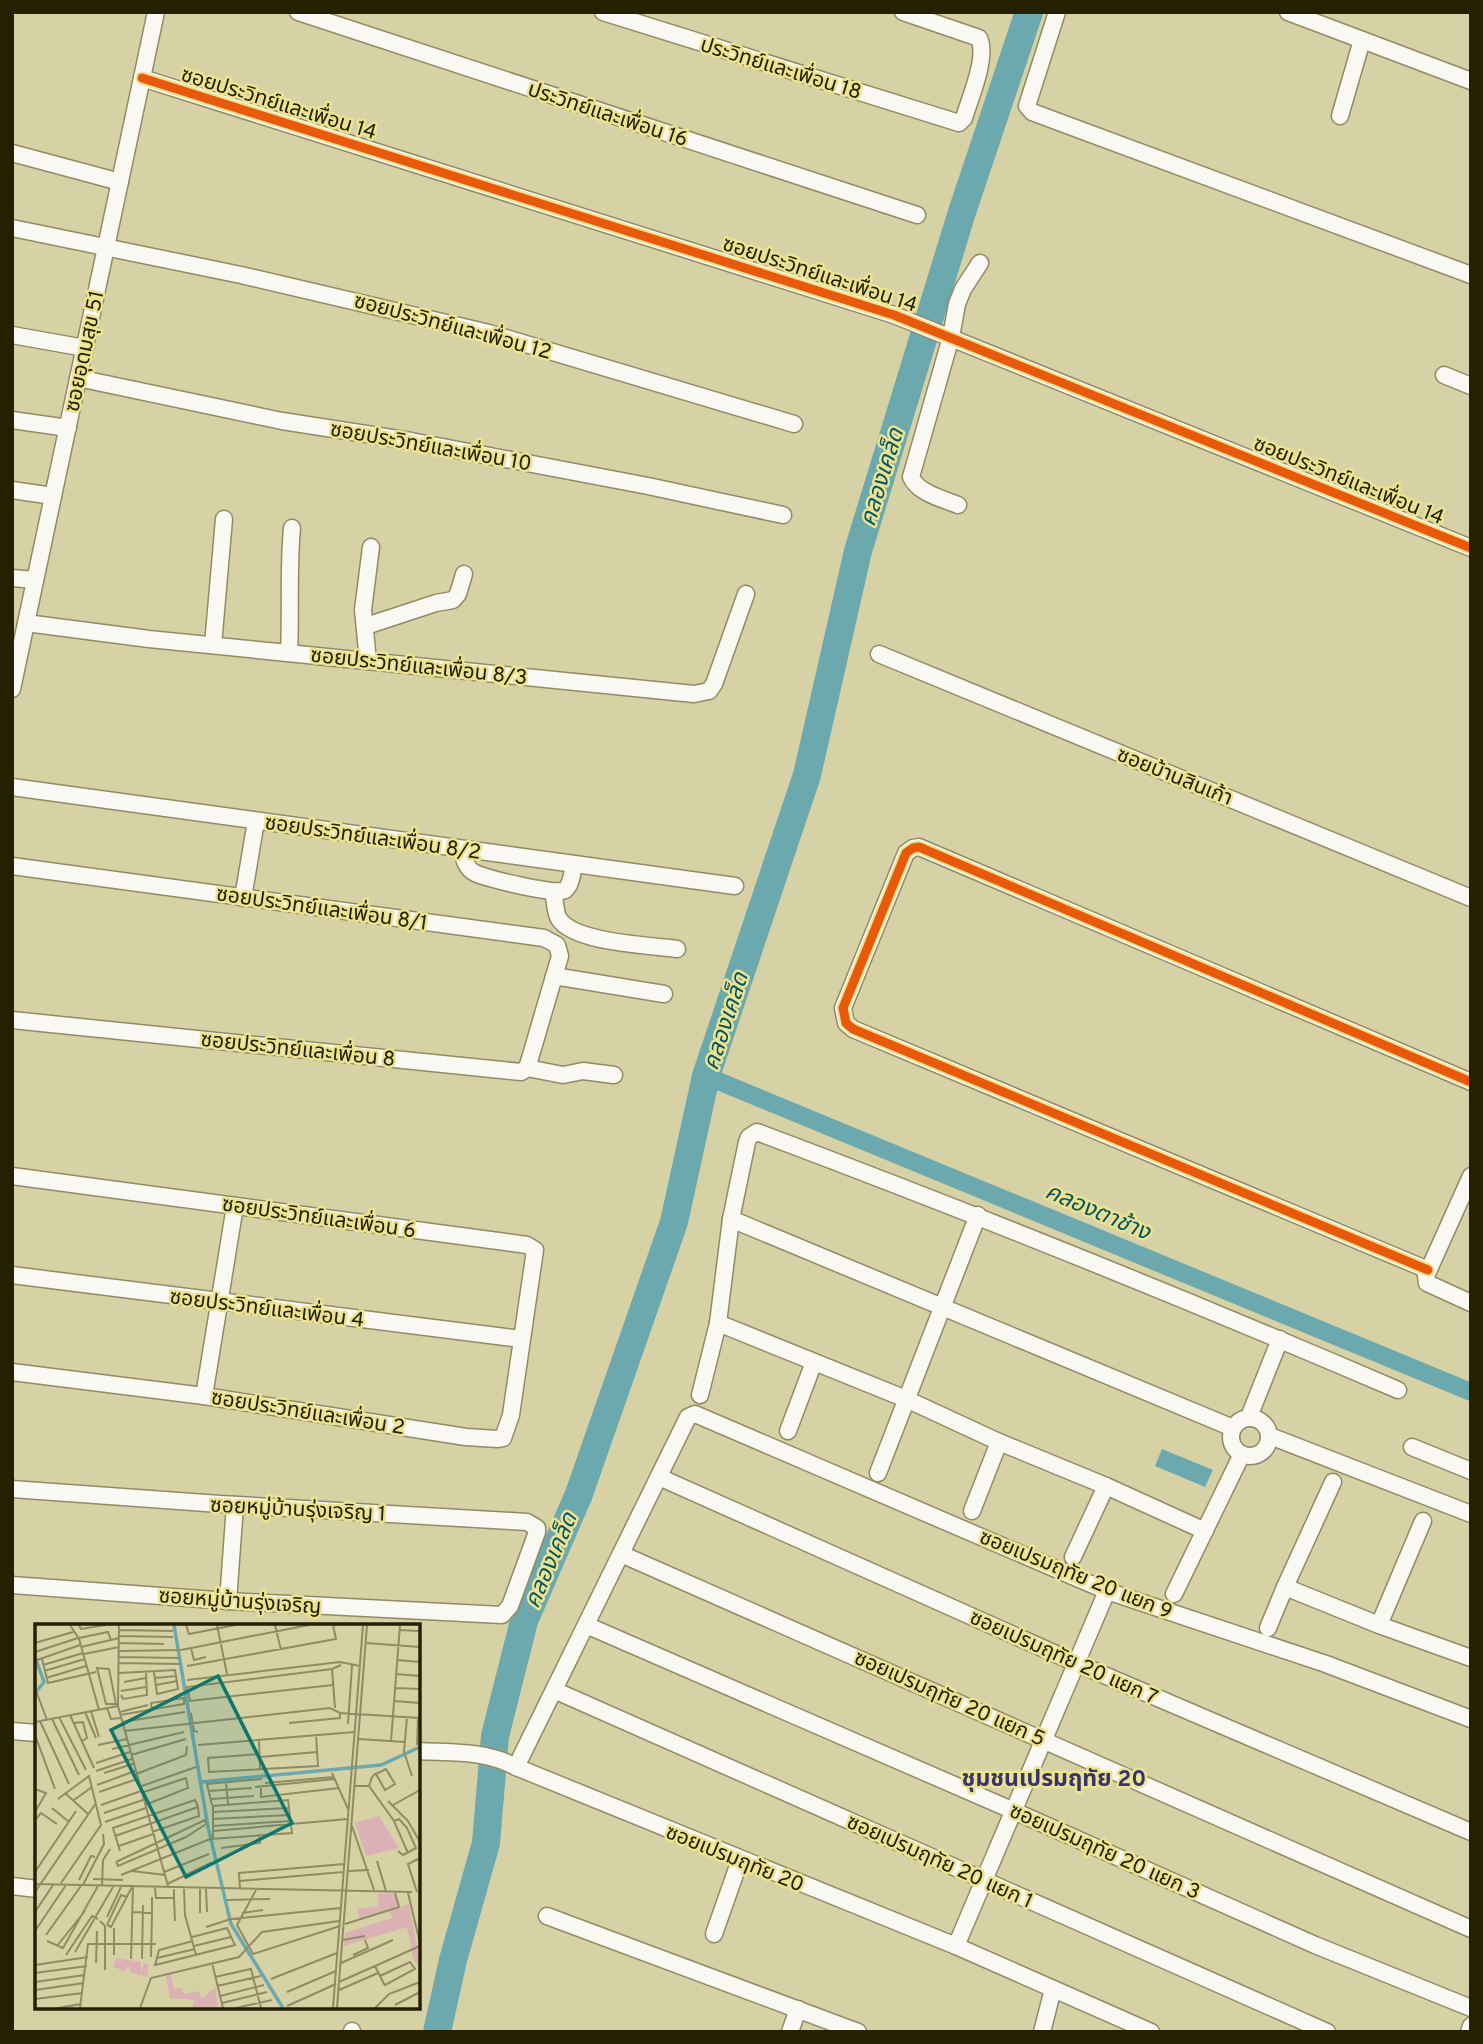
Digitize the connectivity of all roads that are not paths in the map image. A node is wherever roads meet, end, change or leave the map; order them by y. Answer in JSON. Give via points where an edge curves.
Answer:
{"nodes":[{"id":1,"x":156,"y":12,"type":"edge"},
{"id":2,"x":298,"y":12,"type":"edge"},
{"id":3,"x":603,"y":12,"type":"edge"},
{"id":4,"x":903,"y":12,"type":"edge"},
{"id":5,"x":1057,"y":12,"type":"edge"},
{"id":6,"x":1288,"y":12,"type":"edge"},
{"id":7,"x":1362,"y":40,"type":"junction"},
{"id":8,"x":142,"y":78,"type":"junction"},
{"id":9,"x":1471,"y":81,"type":"edge"},
{"id":10,"x":1340,"y":116,"type":"dead end"},
{"id":11,"x":12,"y":153,"type":"edge"},
{"id":12,"x":120,"y":182,"type":"junction"},
{"id":13,"x":917,"y":215,"type":"dead end"},
{"id":14,"x":12,"y":228,"type":"edge"},
{"id":15,"x":106,"y":248,"type":"junction"},
{"id":16,"x":980,"y":263,"type":"dead end"},
{"id":17,"x":1471,"y":275,"type":"edge"},
{"id":18,"x":12,"y":335,"type":"edge"},
{"id":19,"x":948,"y":336,"type":"junction"},
{"id":20,"x":85,"y":348,"type":"junction"},
{"id":21,"x":1444,"y":375,"type":"dead end"},
{"id":22,"x":78,"y":378,"type":"junction"},
{"id":23,"x":1471,"y":386,"type":"edge"},
{"id":24,"x":12,"y":419,"type":"edge"},
{"id":25,"x":794,"y":424,"type":"dead end"},
{"id":26,"x":68,"y":428,"type":"junction"},
{"id":27,"x":12,"y":490,"type":"edge"},
{"id":28,"x":53,"y":496,"type":"junction"},
{"id":29,"x":958,"y":505,"type":"dead end"},
{"id":30,"x":783,"y":515,"type":"dead end"},
{"id":31,"x":224,"y":519,"type":"dead end"},
{"id":32,"x":292,"y":528,"type":"dead end"},
{"id":33,"x":371,"y":547,"type":"dead end"},
{"id":34,"x":1471,"y":548,"type":"edge"},
{"id":35,"x":464,"y":574,"type":"dead end"},
{"id":36,"x":12,"y":578,"type":"edge"},
{"id":37,"x":35,"y":580,"type":"junction"},
{"id":38,"x":746,"y":594,"type":"dead end"},
{"id":39,"x":26,"y":624,"type":"junction"},
{"id":40,"x":366,"y":626,"type":"junction"},
{"id":41,"x":213,"y":645,"type":"junction"},
{"id":42,"x":289,"y":653,"type":"junction"},
{"id":43,"x":879,"y":654,"type":"dead end"},
{"id":44,"x":368,"y":661,"type":"junction"},
{"id":45,"x":13,"y":683,"type":"edge"},
{"id":46,"x":12,"y":787,"type":"edge"},
{"id":47,"x":256,"y":821,"type":"junction"},
{"id":48,"x":461,"y":850,"type":"junction"},
{"id":49,"x":574,"y":865,"type":"junction"},
{"id":50,"x":12,"y":866,"type":"edge"},
{"id":51,"x":735,"y":886,"type":"dead end"},
{"id":52,"x":553,"y":892,"type":"junction"},
{"id":53,"x":243,"y":898,"type":"junction"},
{"id":54,"x":1471,"y":898,"type":"edge"},
{"id":55,"x":677,"y":949,"type":"dead end"},
{"id":56,"x":554,"y":976,"type":"junction"},
{"id":57,"x":664,"y":994,"type":"dead end"},
{"id":58,"x":12,"y":1020,"type":"edge"},
{"id":59,"x":527,"y":1068,"type":"junction"},
{"id":60,"x":614,"y":1075,"type":"dead end"},
{"id":61,"x":1471,"y":1082,"type":"edge"},
{"id":62,"x":12,"y":1175,"type":"edge"},
{"id":63,"x":1471,"y":1176,"type":"edge"},
{"id":64,"x":235,"y":1206,"type":"junction"},
{"id":65,"x":978,"y":1215,"type":"junction"},
{"id":66,"x":731,"y":1219,"type":"junction"},
{"id":67,"x":1427,"y":1270,"type":"junction"},
{"id":68,"x":12,"y":1275,"type":"edge"},
{"id":69,"x":219,"y":1302,"type":"junction"},
{"id":70,"x":1471,"y":1303,"type":"edge"},
{"id":71,"x":942,"y":1306,"type":"junction"},
{"id":72,"x":718,"y":1323,"type":"junction"},
{"id":73,"x":521,"y":1339,"type":"junction"},
{"id":74,"x":1280,"y":1339,"type":"junction"},
{"id":75,"x":814,"y":1362,"type":"junction"},
{"id":76,"x":12,"y":1372,"type":"edge"},
{"id":77,"x":1398,"y":1390,"type":"dead end"},
{"id":78,"x":700,"y":1395,"type":"dead end"},
{"id":79,"x":204,"y":1396,"type":"junction"},
{"id":80,"x":906,"y":1399,"type":"junction"},
{"id":81,"x":1250,"y":1417,"type":"junction"},
{"id":82,"x":1233,"y":1428,"type":"junction"},
{"id":83,"x":788,"y":1431,"type":"dead end"},
{"id":84,"x":1270,"y":1436,"type":"junction"},
{"id":85,"x":999,"y":1442,"type":"junction"},
{"id":86,"x":1412,"y":1447,"type":"dead end"},
{"id":87,"x":1241,"y":1454,"type":"junction"},
{"id":88,"x":1471,"y":1471,"type":"edge"},
{"id":89,"x":878,"y":1474,"type":"dead end"},
{"id":90,"x":659,"y":1477,"type":"junction"},
{"id":91,"x":1333,"y":1482,"type":"dead end"},
{"id":92,"x":1106,"y":1486,"type":"junction"},
{"id":93,"x":12,"y":1489,"type":"edge"},
{"id":94,"x":235,"y":1505,"type":"junction"},
{"id":95,"x":972,"y":1511,"type":"dead end"},
{"id":96,"x":1471,"y":1514,"type":"edge"},
{"id":97,"x":1423,"y":1521,"type":"dead end"},
{"id":98,"x":1205,"y":1531,"type":"junction"},
{"id":99,"x":621,"y":1554,"type":"junction"},
{"id":100,"x":1073,"y":1557,"type":"dead end"},
{"id":101,"x":523,"y":1572,"type":"joint"},
{"id":102,"x":12,"y":1585,"type":"edge"},
{"id":103,"x":1285,"y":1587,"type":"junction"},
{"id":104,"x":1107,"y":1591,"type":"junction"},
{"id":105,"x":1174,"y":1594,"type":"dead end"},
{"id":106,"x":228,"y":1601,"type":"junction"},
{"id":107,"x":586,"y":1625,"type":"junction"},
{"id":108,"x":1379,"y":1625,"type":"junction"},
{"id":109,"x":1268,"y":1628,"type":"dead end"},
{"id":110,"x":1470,"y":1657,"type":"edge"},
{"id":111,"x":1076,"y":1663,"type":"junction"},
{"id":112,"x":554,"y":1690,"type":"junction"},
{"id":113,"x":1471,"y":1719,"type":"edge"},
{"id":114,"x":12,"y":1731,"type":"edge"},
{"id":115,"x":35,"y":1733,"type":"edge"},
{"id":116,"x":1044,"y":1739,"type":"junction"},
{"id":117,"x":420,"y":1751,"type":"edge"},
{"id":118,"x":516,"y":1767,"type":"junction"},
{"id":119,"x":1014,"y":1811,"type":"junction"},
{"id":120,"x":1471,"y":1832,"type":"edge"},
{"id":121,"x":740,"y":1860,"type":"junction"},
{"id":122,"x":984,"y":1881,"type":"junction"},
{"id":123,"x":12,"y":1886,"type":"edge"},
{"id":124,"x":35,"y":1889,"type":"edge"},
{"id":125,"x":547,"y":1916,"type":"dead end"},
{"id":126,"x":1471,"y":1929,"type":"edge"},
{"id":127,"x":714,"y":1934,"type":"dead end"},
{"id":128,"x":956,"y":1946,"type":"junction"},
{"id":129,"x":1053,"y":1989,"type":"junction"},
{"id":130,"x":1471,"y":2008,"type":"edge"},
{"id":131,"x":798,"y":2009,"type":"junction"},
{"id":132,"x":1471,"y":2026,"type":"edge"},
{"id":133,"x":790,"y":2032,"type":"edge"},
{"id":134,"x":858,"y":2032,"type":"edge"},
{"id":135,"x":1042,"y":2032,"type":"edge"},
{"id":136,"x":1151,"y":2032,"type":"edge"},
{"id":137,"x":1326,"y":2032,"type":"edge"},
{"id":138,"x":1469,"y":2032,"type":"edge"}],
"edges":[{"from":1,"to":8,"type":"street","name":"ซอยอุดมสุข 51"},
{"from":2,"to":13,"type":"street","name":"ประวิทย์และเพื่อน 16"},
{"from":3,"to":4,"type":"street","name":"ประวิทย์และเพื่อน 18","via":[[959,123],[978,71],[983,46],[979,38]]},
{"from":5,"to":17,"type":"street","via":[[1027,106],[1032,112]]},
{"from":6,"to":7,"type":"street"},
{"from":7,"to":9,"type":"street"},
{"from":7,"to":10,"type":"street"},
{"from":8,"to":12,"type":"street","name":"ซอยอุดมสุข 51"},
{"from":8,"to":19,"type":"street","name":"ซอยประวิทย์และเพื่อน 14","via":[[894,315]]},
{"from":11,"to":12,"type":"street"},
{"from":12,"to":15,"type":"street","name":"ซอยอุดมสุข 51"},
{"from":14,"to":15,"type":"street","name":"ซอยประวิทย์และเพื่อน 12"},
{"from":15,"to":20,"type":"street","name":"ซอยอุดมสุข 51"},
{"from":15,"to":25,"type":"street","name":"ซอยประวิทย์และเพื่อน 12","via":[[489,333]]},
{"from":16,"to":19,"type":"street","via":[[963,289]]},
{"from":18,"to":20,"type":"street"},
{"from":19,"to":29,"type":"street","via":[[911,477],[921,489]]},
{"from":19,"to":34,"type":"street","name":"ซอยประวิทย์และเพื่อน 14"},
{"from":20,"to":22,"type":"street","name":"ซอยอุดมสุข 51"},
{"from":21,"to":23,"type":"street"},
{"from":22,"to":26,"type":"street","name":"ซอยอุดมสุข 51"},
{"from":22,"to":30,"type":"street","name":"ซอยประวิทย์และเพื่อน 10"},
{"from":24,"to":26,"type":"street"},
{"from":26,"to":28,"type":"street","name":"ซอยอุดมสุข 51"},
{"from":27,"to":28,"type":"street"},
{"from":28,"to":37,"type":"street","name":"ซอยอุดมสุข 51"},
{"from":31,"to":41,"type":"street"},
{"from":32,"to":42,"type":"street"},
{"from":33,"to":40,"type":"street","via":[[363,610]]},
{"from":35,"to":40,"type":"street","via":[[453,600]]},
{"from":36,"to":37,"type":"street"},
{"from":37,"to":39,"type":"street","name":"ซอยอุดมสุข 51"},
{"from":38,"to":44,"type":"street","name":"ซอยประวิทย์และเพื่อน 8/3","via":[[717,677],[703,693]]},
{"from":39,"to":41,"type":"street","name":"ซอยประวิทย์และเพื่อน 8/3"},
{"from":39,"to":45,"type":"street","name":"ซอยอุดมสุข 51"},
{"from":40,"to":44,"type":"street"},
{"from":41,"to":42,"type":"street","name":"ซอยประวิทย์และเพื่อน 8/3"},
{"from":42,"to":44,"type":"street","name":"ซอยประวิทย์และเพื่อน 8/3"},
{"from":43,"to":54,"type":"street","name":"ซอยบ้านสินเก้า"},
{"from":46,"to":47,"type":"street","name":"ซอยประวิทย์และเพื่อน 8/2"},
{"from":47,"to":48,"type":"street","name":"ซอยประวิทย์และเพื่อน 8/2"},
{"from":47,"to":53,"type":"street"},
{"from":48,"to":49,"type":"street","name":"ซอยประวิทย์และเพื่อน 8/2"},
{"from":48,"to":52,"type":"street","via":[[473,872]]},
{"from":49,"to":51,"type":"street","name":"ซอยประวิทย์และเพื่อน 8/2"},
{"from":49,"to":52,"type":"street","via":[[566,889]]},
{"from":50,"to":53,"type":"street","name":"ซอยประวิทย์และเพื่อน 8/1"},
{"from":52,"to":55,"type":"street","via":[[558,918],[571,929],[592,937]]},
{"from":53,"to":56,"type":"street","name":"ซอยประวิทย์และเพื่อน 8/1","via":[[544,938],[557,945],[560,956]]},
{"from":56,"to":57,"type":"street"},
{"from":56,"to":59,"type":"street","name":"ซอยประวิทย์และเพื่อน 8/1"},
{"from":58,"to":59,"type":"street","name":"ซอยประวิทย์และเพื่อน 8","via":[[521,1072]]},
{"from":59,"to":60,"type":"street","name":"ซอยประวิทย์และเพื่อน 8","via":[[563,1075],[583,1071]]},
{"from":61,"to":67,"type":"street","via":[[919,847],[906,853],[843,1008],[846,1023],[853,1029]]},
{"from":62,"to":64,"type":"street","name":"ซอยประวิทย์และเพื่อน 6"},
{"from":63,"to":67,"type":"street"},
{"from":64,"to":69,"type":"street"},
{"from":64,"to":73,"type":"street","name":"ซอยประวิทย์และเพื่อน 6","via":[[532,1246],[535,1263]]},
{"from":65,"to":66,"type":"street","via":[[757,1132],[747,1142]]},
{"from":65,"to":71,"type":"street"},
{"from":65,"to":74,"type":"street"},
{"from":66,"to":71,"type":"street"},
{"from":66,"to":72,"type":"street"},
{"from":67,"to":70,"type":"street","via":[[1427,1283]]},
{"from":68,"to":69,"type":"street","name":"ซอยประวิทย์และเพื่อน 4"},
{"from":69,"to":73,"type":"street","name":"ซอยประวิทย์และเพื่อน 4"},
{"from":69,"to":79,"type":"street"},
{"from":71,"to":80,"type":"street"},
{"from":71,"to":82,"type":"street"},
{"from":72,"to":75,"type":"street"},
{"from":72,"to":78,"type":"street"},
{"from":73,"to":79,"type":"street","name":"ซอยประวิทย์และเพื่อน 2","via":[[511,1415],[503,1438],[498,1439]]},
{"from":74,"to":77,"type":"street"},
{"from":74,"to":81,"type":"street"},
{"from":75,"to":80,"type":"street"},
{"from":75,"to":83,"type":"street"},
{"from":76,"to":79,"type":"street","name":"ซอยประวิทย์และเพื่อน 2"},
{"from":80,"to":85,"type":"street"},
{"from":80,"to":89,"type":"street"},
{"from":81,"to":82,"type":"street"},
{"from":81,"to":84,"type":"street","via":[[1263,1423]]},
{"from":82,"to":87,"type":"street","via":[[1231,1438]]},
{"from":84,"to":87,"type":"street","via":[[1261,1453]]},
{"from":84,"to":96,"type":"street"},
{"from":85,"to":92,"type":"street"},
{"from":85,"to":95,"type":"street"},
{"from":86,"to":88,"type":"street"},
{"from":87,"to":98,"type":"street"},
{"from":90,"to":99,"type":"street"},
{"from":90,"to":104,"type":"street","name":"ซอยเปรมฤทัย 20 แยก 9","via":[[688,1418],[699,1414]]},
{"from":90,"to":111,"type":"street","name":"ซอยเปรมฤทัย 20 แยก 7"},
{"from":91,"to":103,"type":"street"},
{"from":92,"to":98,"type":"street"},
{"from":92,"to":100,"type":"street"},
{"from":93,"to":94,"type":"street","name":"ซอยหมู่บ้านรุ่งเจริญ 1"},
{"from":94,"to":101,"type":"street","name":"ซอยหมู่บ้านรุ่งเจริญ 1","via":[[527,1522],[537,1532]]},
{"from":94,"to":106,"type":"street"},
{"from":97,"to":108,"type":"street"},
{"from":98,"to":105,"type":"street"},
{"from":99,"to":107,"type":"street"},
{"from":99,"to":116,"type":"street","name":"ซอยเปรมฤทัย 20 แยก 5"},
{"from":101,"to":106,"type":"street","name":"ซอยหมู่บ้านรุ่งเจริญ","via":[[502,1615]]},
{"from":102,"to":106,"type":"street","name":"ซอยหมู่บ้านรุ่งเจริญ"},
{"from":103,"to":108,"type":"street"},
{"from":103,"to":109,"type":"street"},
{"from":104,"to":111,"type":"street"},
{"from":104,"to":113,"type":"street","name":"ซอยเปรมฤทัย 20 แยก 9","via":[[1326,1664]]},
{"from":107,"to":112,"type":"street"},
{"from":107,"to":119,"type":"street","name":"ซอยเปรมฤทัย 20 แยก 3"},
{"from":108,"to":110,"type":"street"},
{"from":111,"to":116,"type":"street"},
{"from":111,"to":120,"type":"street","name":"ซอยเปรมฤทัย 20 แยก 7"},
{"from":112,"to":118,"type":"street"},
{"from":112,"to":122,"type":"street","name":"ซอยเปรมฤทัย 20 แยก 1"},
{"from":114,"to":115,"type":"street"},
{"from":116,"to":119,"type":"street"},
{"from":116,"to":126,"type":"street","name":"ซอยเปรมฤทัย 20 แยก 5"},
{"from":117,"to":118,"type":"street","name":"ซอยเปรมฤทัย 20","via":[[492,1756]]},
{"from":118,"to":121,"type":"street","name":"ซอยเปรมฤทัย 20"},
{"from":119,"to":122,"type":"street"},
{"from":119,"to":130,"type":"street","name":"ซอยเปรมฤทัย 20 แยก 3","via":[[1315,1945]]},
{"from":121,"to":127,"type":"street"},
{"from":121,"to":128,"type":"street","name":"ซอยเปรมฤทัย 20"},
{"from":122,"to":128,"type":"street"},
{"from":122,"to":137,"type":"street","name":"ซอยเปรมฤทัย 20 แยก 1"},
{"from":123,"to":124,"type":"street"},
{"from":125,"to":131,"type":"street"},
{"from":128,"to":129,"type":"street","name":"ซอยเปรมฤทัย 20"},
{"from":129,"to":135,"type":"street"},
{"from":129,"to":136,"type":"street","name":"ซอยเปรมฤทัย 20"},
{"from":131,"to":133,"type":"street"},
{"from":131,"to":134,"type":"street"},
{"from":132,"to":138,"type":"street"}]}
